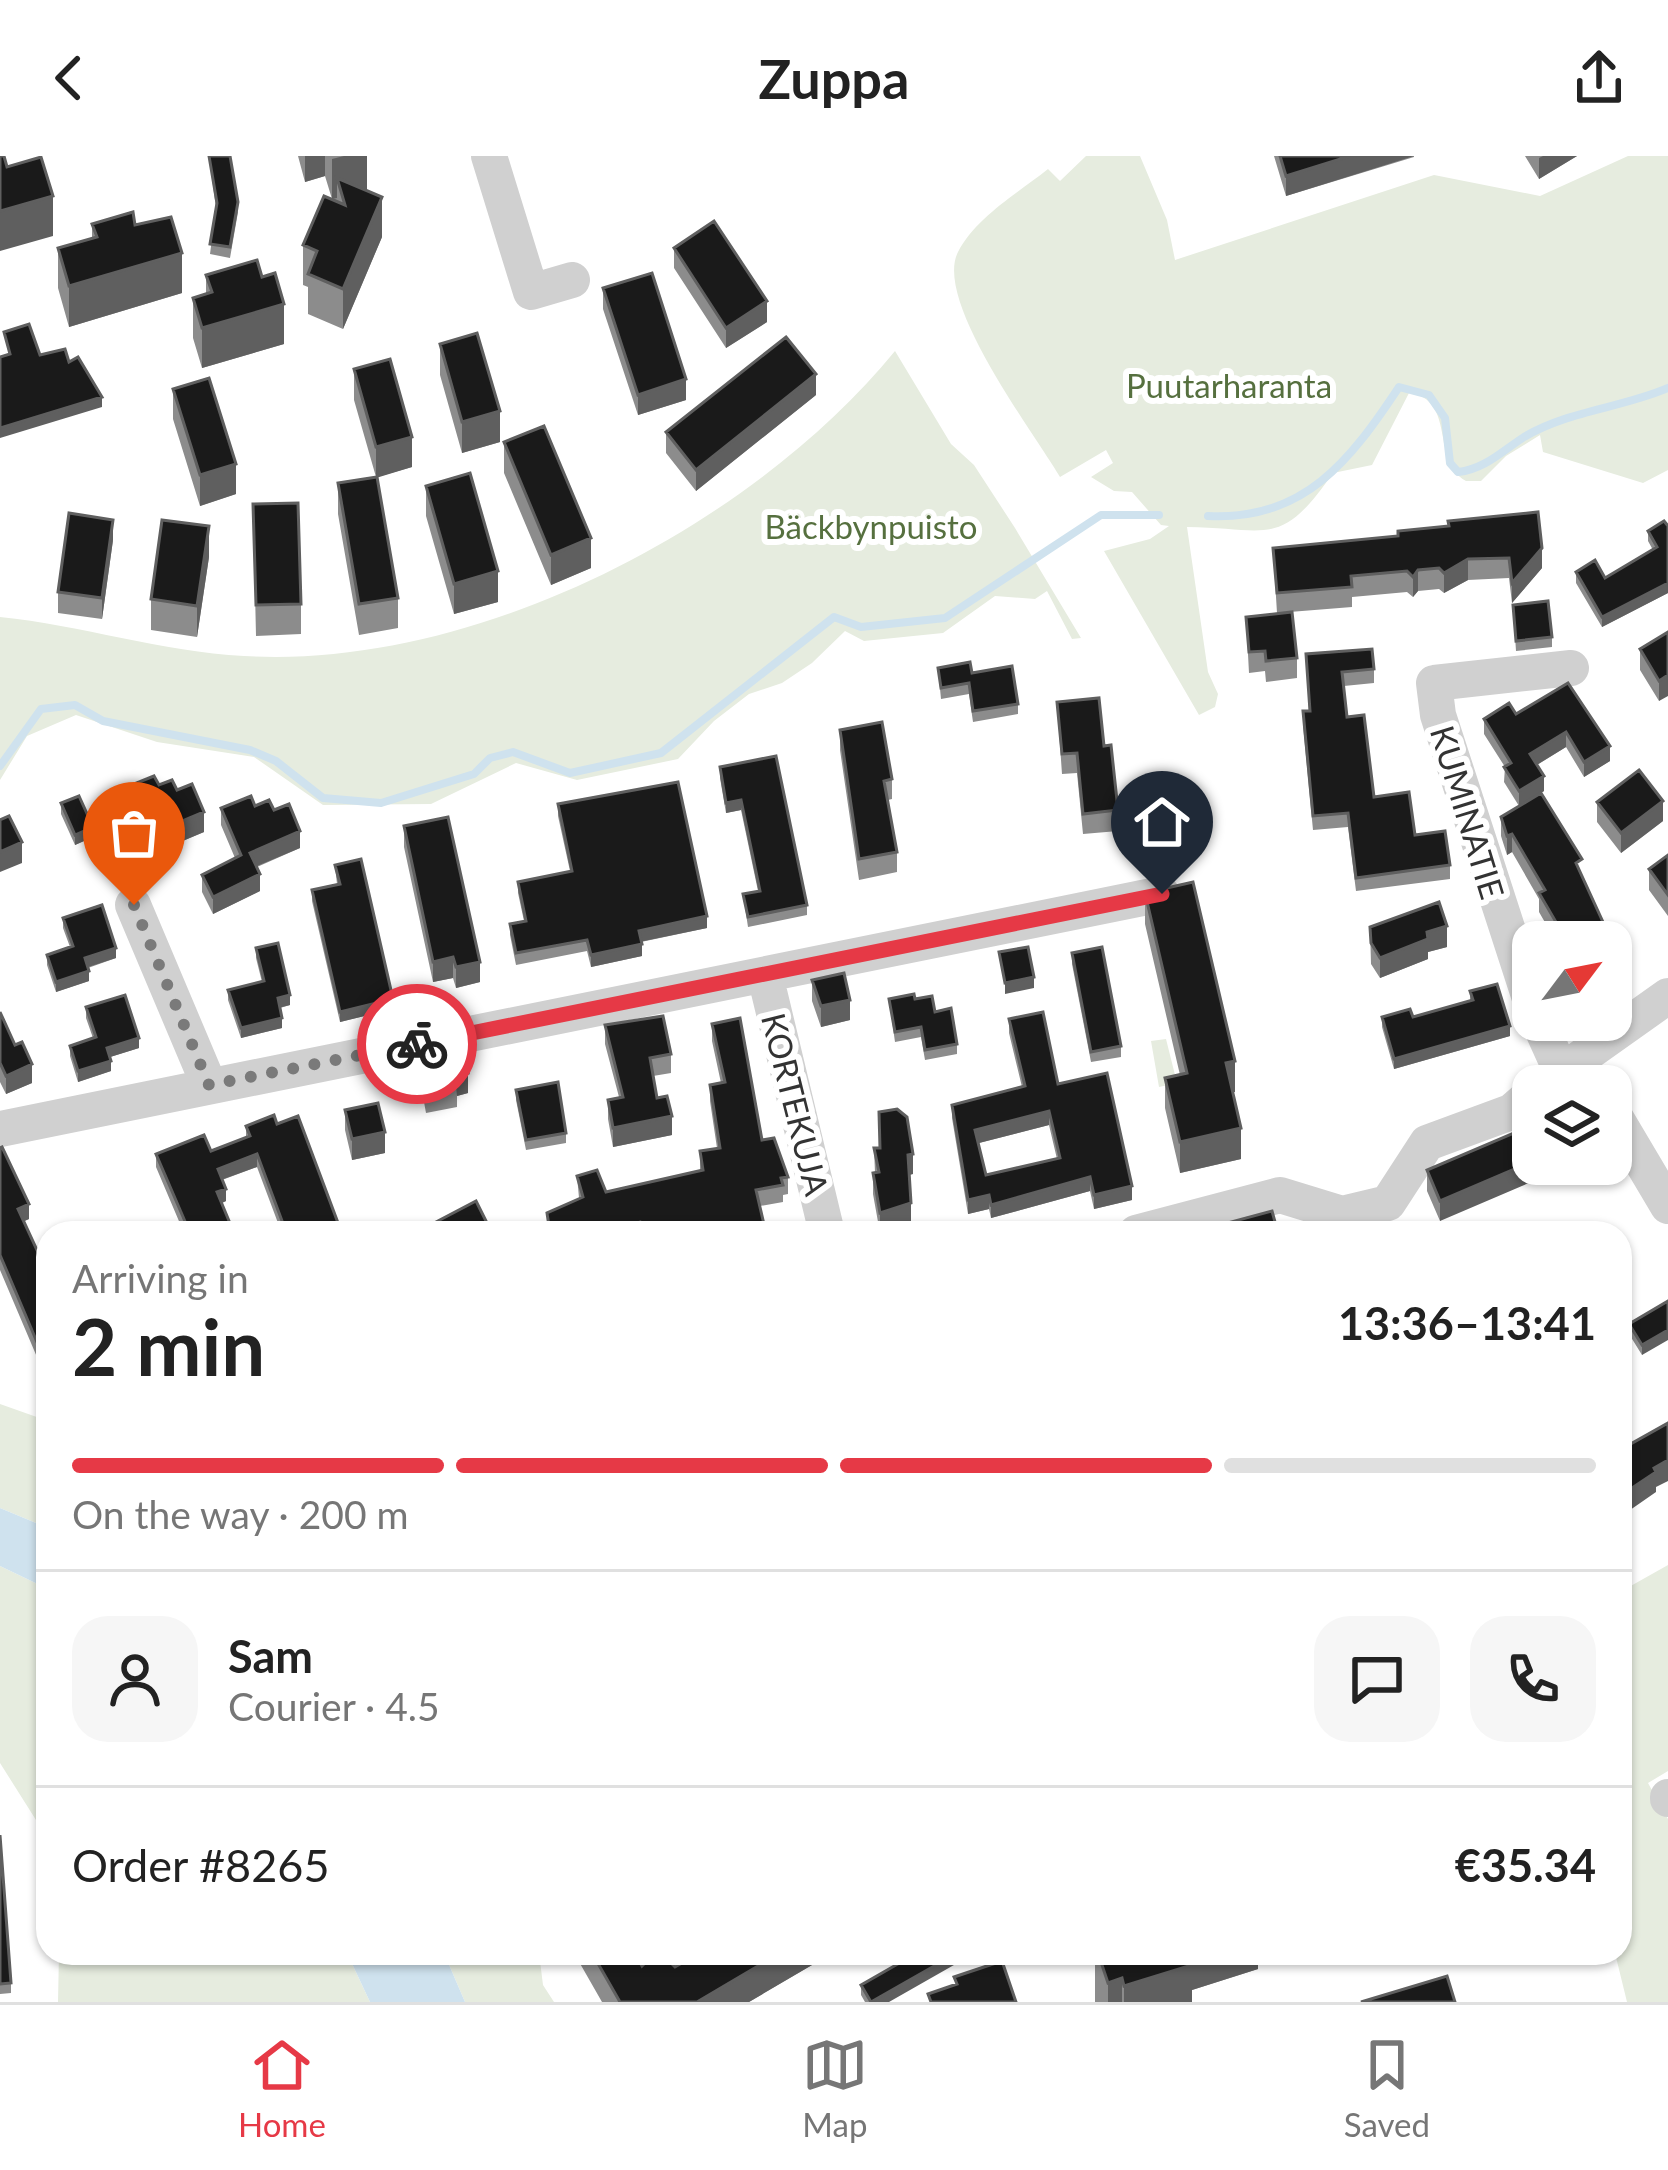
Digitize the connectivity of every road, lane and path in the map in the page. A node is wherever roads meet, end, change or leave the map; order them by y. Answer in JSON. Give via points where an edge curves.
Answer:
{"nodes":[{"id":1,"x":489,"y":156,"type":"edge"},
{"id":2,"x":572,"y":280,"type":"dead end"},
{"id":3,"x":1570,"y":668,"type":"dead end"},
{"id":4,"x":1162,"y":894,"type":"edge"},
{"id":5,"x":134,"y":905,"type":"dead end"},
{"id":6,"x":1512,"y":948,"type":"edge"},
{"id":7,"x":765,"y":975,"type":"junction"},
{"id":8,"x":1656,"y":992,"type":"edge"},
{"id":9,"x":1579,"y":1065,"type":"edge"},
{"id":10,"x":209,"y":1085,"type":"junction"},
{"id":11,"x":1512,"y":1111,"type":"edge"},
{"id":12,"x":0,"y":1129,"type":"edge"},
{"id":13,"x":1632,"y":1145,"type":"edge"},
{"id":14,"x":1668,"y":1206,"type":"edge"},
{"id":15,"x":824,"y":1221,"type":"edge"},
{"id":16,"x":1182,"y":1221,"type":"edge"}],
"edges":[{"from":1,"to":2,"type":"street","via":[[531,292]]},
{"from":3,"to":6,"type":"street","name":"KUMINATIE","via":[[1434,683]]},
{"from":4,"to":7,"type":"street"},
{"from":5,"to":10,"type":"street"},
{"from":7,"to":10,"type":"street"},
{"from":7,"to":15,"type":"street","name":"KORTEKUJA"},
{"from":8,"to":9,"type":"street"},
{"from":10,"to":12,"type":"street"},
{"from":11,"to":16,"type":"street","via":[[1427,1143],[1388,1203],[1342,1214],[1280,1195]]},
{"from":13,"to":14,"type":"street"}]}
